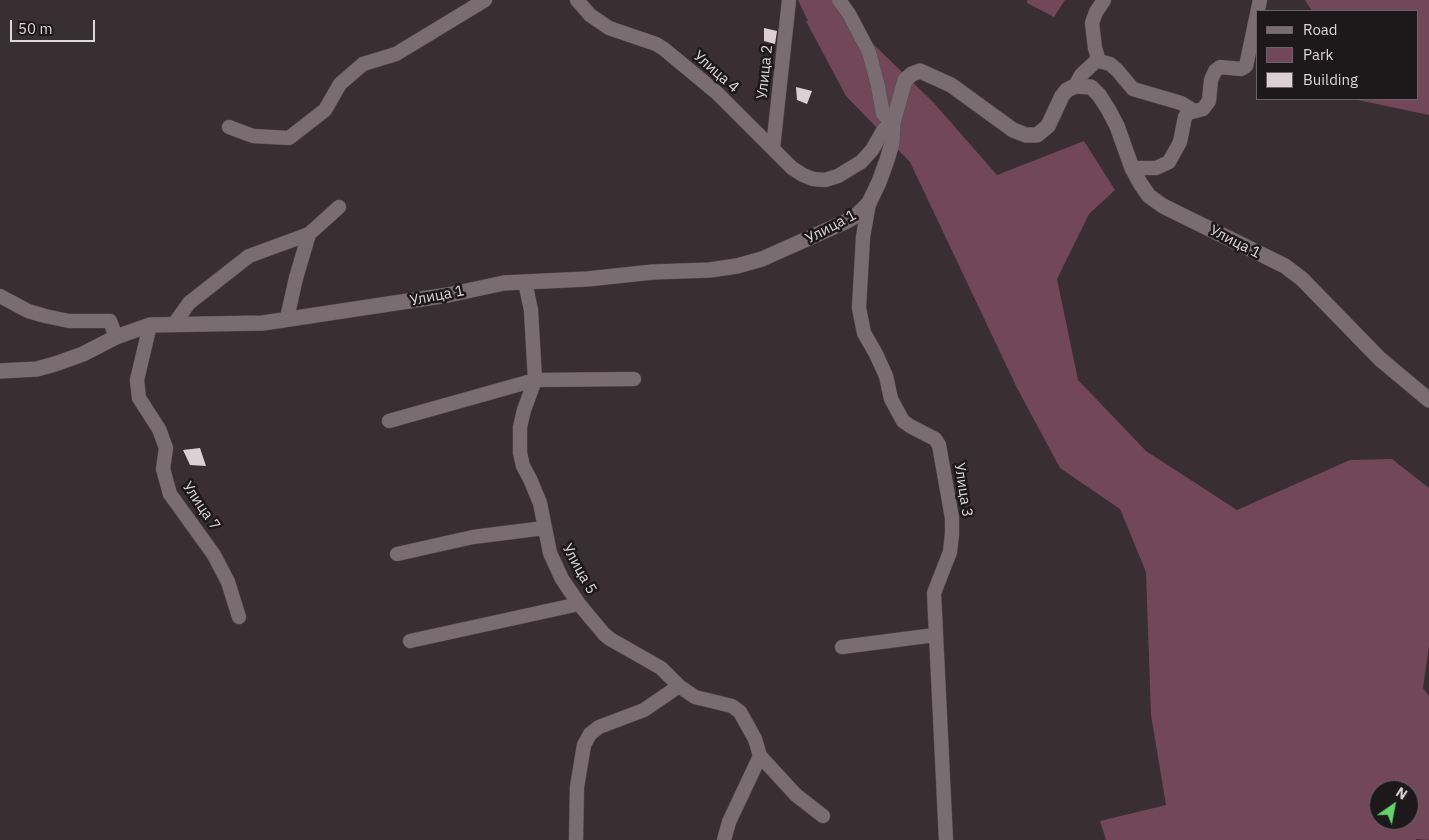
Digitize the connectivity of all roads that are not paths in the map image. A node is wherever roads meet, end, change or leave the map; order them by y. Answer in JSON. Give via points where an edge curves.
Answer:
{"nodes":[{"id":1,"x":485,"y":0,"type":"edge"},
{"id":2,"x":577,"y":0,"type":"edge"},
{"id":3,"x":789,"y":0,"type":"edge"},
{"id":4,"x":839,"y":0,"type":"edge"},
{"id":5,"x":1104,"y":0,"type":"edge"},
{"id":6,"x":1256,"y":19,"type":"edge"},
{"id":7,"x":1099,"y":61,"type":"junction"},
{"id":8,"x":1075,"y":86,"type":"junction"},
{"id":9,"x":1194,"y":111,"type":"junction"},
{"id":10,"x":893,"y":123,"type":"junction"},
{"id":11,"x":230,"y":127,"type":"dead end"},
{"id":12,"x":773,"y":148,"type":"junction"},
{"id":13,"x":1132,"y":168,"type":"junction"},
{"id":14,"x":868,"y":203,"type":"junction"},
{"id":15,"x":339,"y":207,"type":"dead end"},
{"id":16,"x":309,"y":234,"type":"junction"},
{"id":17,"x":525,"y":282,"type":"junction"},
{"id":18,"x":0,"y":296,"type":"edge"},
{"id":19,"x":287,"y":318,"type":"junction"},
{"id":20,"x":174,"y":324,"type":"junction"},
{"id":21,"x":150,"y":325,"type":"junction"},
{"id":22,"x":116,"y":337,"type":"junction"},
{"id":23,"x":0,"y":371,"type":"edge"},
{"id":24,"x":535,"y":380,"type":"junction"},
{"id":25,"x":634,"y":380,"type":"dead end"},
{"id":26,"x":1429,"y":400,"type":"edge"},
{"id":27,"x":389,"y":421,"type":"dead end"},
{"id":28,"x":544,"y":528,"type":"junction"},
{"id":29,"x":397,"y":554,"type":"dead end"},
{"id":30,"x":579,"y":604,"type":"junction"},
{"id":31,"x":239,"y":617,"type":"dead end"},
{"id":32,"x":935,"y":635,"type":"junction"},
{"id":33,"x":410,"y":642,"type":"dead end"},
{"id":34,"x":842,"y":647,"type":"dead end"},
{"id":35,"x":679,"y":686,"type":"junction"},
{"id":36,"x":760,"y":756,"type":"junction"},
{"id":37,"x":823,"y":816,"type":"dead end"},
{"id":38,"x":576,"y":840,"type":"edge"},
{"id":39,"x":724,"y":840,"type":"edge"},
{"id":40,"x":946,"y":840,"type":"edge"}],
"edges":[{"from":1,"to":11,"type":"street","via":[[396,54],[363,64],[340,84],[325,110],[289,138],[253,136]]},
{"from":2,"to":12,"type":"street","name":"Улица 4","via":[[590,15],[609,28],[664,49],[717,92]]},
{"from":3,"to":12,"type":"street","name":"Улица 2"},
{"from":4,"to":10,"type":"street","via":[[869,52],[883,114]]},
{"from":5,"to":7,"type":"street","via":[[1092,24]]},
{"from":6,"to":9,"type":"street","via":[[1246,66],[1241,69],[1220,67],[1215,71],[1209,101],[1203,109]]},
{"from":7,"to":8,"type":"street","via":[[1081,75]]},
{"from":7,"to":9,"type":"street","via":[[1110,64],[1133,89],[1181,103]]},
{"from":8,"to":10,"type":"main road","name":"Улица 1","via":[[1062,96],[1048,126],[1037,135],[1026,135],[1013,130],[951,85],[920,71],[904,80]]},
{"from":8,"to":13,"type":"main road","name":"Улица 1","via":[[1091,87],[1099,95],[1117,126]]},
{"from":9,"to":13,"type":"street","via":[[1185,117],[1180,142],[1169,162],[1156,168]]},
{"from":10,"to":12,"type":"street","name":"Улица 4","via":[[884,129],[861,162],[826,180],[802,175]]},
{"from":10,"to":14,"type":"main road","name":"Улица 1","via":[[887,160]]},
{"from":13,"to":26,"type":"main road","name":"Улица 1","via":[[1149,196],[1163,206],[1285,266],[1302,279],[1380,359]]},
{"from":14,"to":17,"type":"main road","name":"Улица 1","via":[[846,222],[762,260],[737,266]]},
{"from":14,"to":32,"type":"street","name":"Улица 3","via":[[859,308],[864,333],[886,376],[891,399],[903,421],[935,439],[939,445],[952,518],[950,552],[934,593]]},
{"from":15,"to":16,"type":"street"},
{"from":16,"to":19,"type":"street"},
{"from":16,"to":20,"type":"street","via":[[249,256],[188,303]]},
{"from":17,"to":19,"type":"main road","name":"Улица 1"},
{"from":17,"to":24,"type":"street","name":"Улица 5","via":[[531,310]]},
{"from":18,"to":22,"type":"street","via":[[45,316],[69,321],[110,321]]},
{"from":19,"to":20,"type":"main road","name":"Улица 1","via":[[248,324]]},
{"from":20,"to":21,"type":"main road","name":"Улица 1"},
{"from":21,"to":22,"type":"main road","name":"Улица 1"},
{"from":21,"to":31,"type":"street","name":"Улица 7","via":[[137,380],[139,398],[159,429],[166,448],[163,469],[170,494],[214,555],[228,582]]},
{"from":22,"to":23,"type":"main road","name":"Улица 1","via":[[55,364],[37,369]]},
{"from":24,"to":25,"type":"street"},
{"from":24,"to":27,"type":"street"},
{"from":24,"to":28,"type":"street","name":"Улица 5","via":[[520,427],[520,453],[540,503]]},
{"from":28,"to":29,"type":"street","via":[[472,537]]},
{"from":28,"to":30,"type":"street","name":"Улица 5","via":[[550,553]]},
{"from":30,"to":33,"type":"street"},
{"from":30,"to":35,"type":"street","name":"Улица 5","via":[[604,634],[661,668]]},
{"from":32,"to":34,"type":"street"},
{"from":32,"to":40,"type":"street","name":"Улица 3"},
{"from":35,"to":36,"type":"street","name":"Улица 5","via":[[695,697],[732,706],[740,712]]},
{"from":35,"to":38,"type":"street","via":[[644,710],[599,727],[590,734],[584,745],[577,787]]},
{"from":36,"to":37,"type":"street","via":[[796,795]]},
{"from":36,"to":39,"type":"street"}]}
